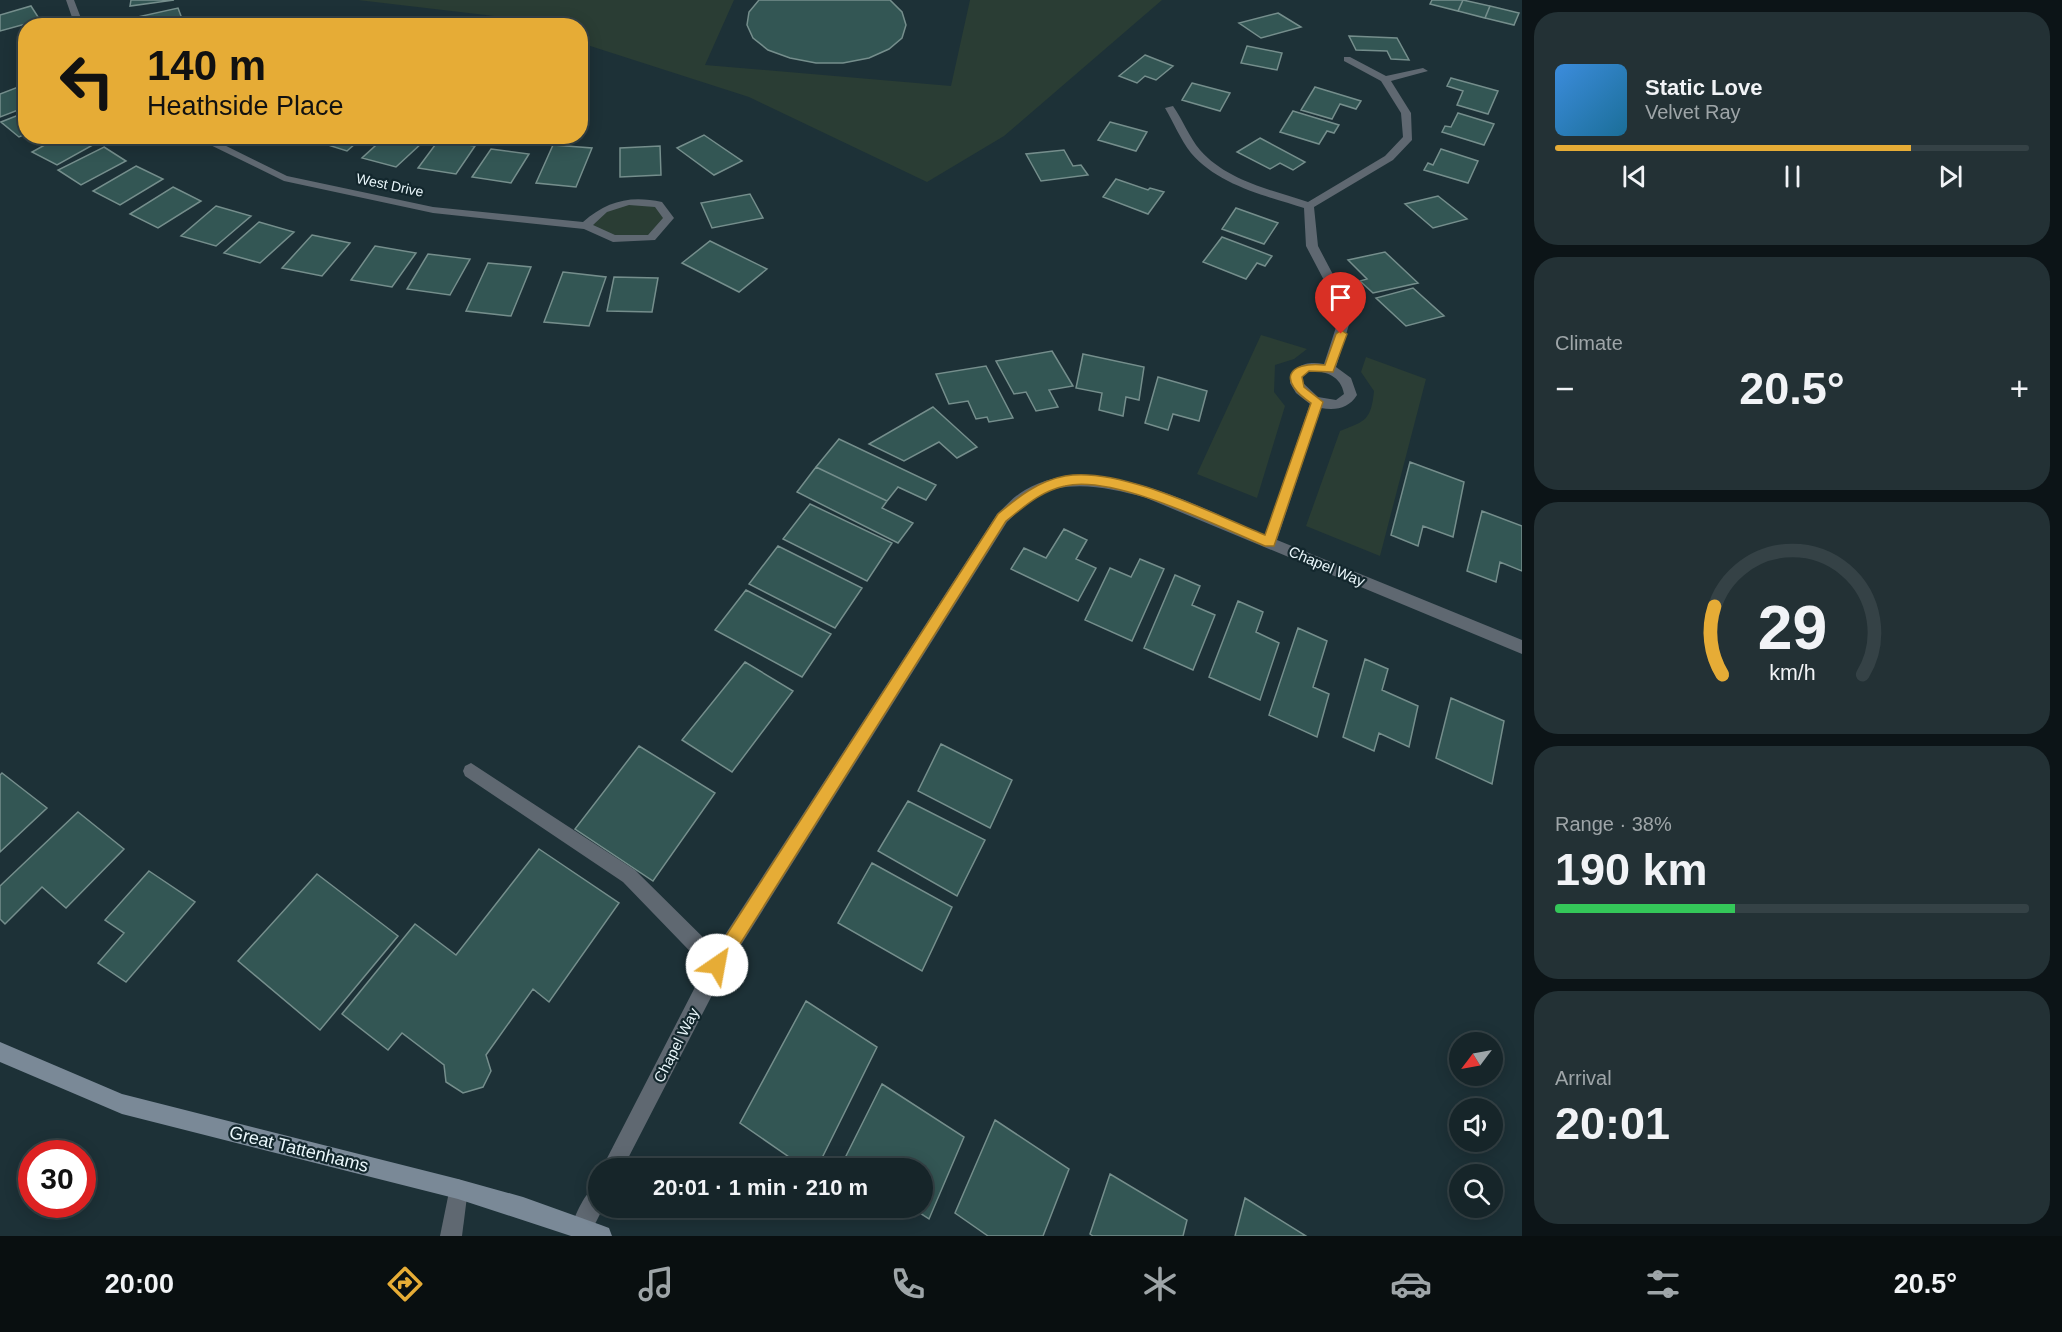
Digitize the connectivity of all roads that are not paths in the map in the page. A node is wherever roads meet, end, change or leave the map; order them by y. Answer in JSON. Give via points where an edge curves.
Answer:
{"nodes":[{"id":1,"x":70,"y":0,"type":"edge"},
{"id":2,"x":77,"y":18,"type":"edge"},
{"id":3,"x":1347,"y":59,"type":"dead end"},
{"id":4,"x":1423,"y":71,"type":"dead end"},
{"id":5,"x":1385,"y":79,"type":"junction"},
{"id":6,"x":1170,"y":108,"type":"dead end"},
{"id":7,"x":214,"y":144,"type":"edge"},
{"id":8,"x":1309,"y":206,"type":"junction"},
{"id":9,"x":586,"y":226,"type":"junction"},
{"id":10,"x":1329,"y":369,"type":"junction"},
{"id":11,"x":1317,"y":402,"type":"junction"},
{"id":12,"x":1269,"y":543,"type":"junction"},
{"id":13,"x":1522,"y":647,"type":"edge"},
{"id":14,"x":471,"y":771,"type":"dead end"},
{"id":15,"x":717,"y":965,"type":"junction"},
{"id":16,"x":0,"y":1052,"type":"edge"},
{"id":17,"x":617,"y":1158,"type":"edge"},
{"id":18,"x":458,"y":1189,"type":"junction"},
{"id":19,"x":591,"y":1232,"type":"edge"},
{"id":20,"x":452,"y":1236,"type":"edge"}],
"edges":[{"from":1,"to":2,"type":"street"},
{"from":3,"to":5,"type":"street"},
{"from":4,"to":5,"type":"street"},
{"from":5,"to":8,"type":"street","via":[[1406,113],[1408,138],[1389,158]]},
{"from":6,"to":8,"type":"street","via":[[1197,153],[1221,172]]},
{"from":7,"to":9,"type":"street","name":"West Drive","via":[[284,178],[433,210]]},
{"from":8,"to":10,"type":"street","via":[[1312,246],[1344,307],[1345,318]]},
{"from":9,"to":9,"type":"street","name":"West Drive","via":[[613,238],[651,238],[669,218],[658,204],[628,202],[603,210]]},
{"from":10,"to":11,"type":"street","via":[[1308,367],[1296,376],[1300,390]]},
{"from":10,"to":11,"type":"street","via":[[1347,381],[1351,395],[1339,404]]},
{"from":11,"to":12,"type":"street"},
{"from":12,"to":13,"type":"street","name":"Chapel Way"},
{"from":12,"to":15,"type":"street","name":"Chapel Way","via":[[1147,492],[1104,482],[1065,481],[1030,494],[1002,518]]},
{"from":14,"to":15,"type":"street","via":[[629,876]]},
{"from":15,"to":17,"type":"street","name":"Chapel Way"},
{"from":16,"to":18,"type":"main road","name":"Great Tattenhams","via":[[122,1104]]},
{"from":18,"to":19,"type":"main road","name":"Great Tattenhams"},
{"from":18,"to":20,"type":"street"}]}
